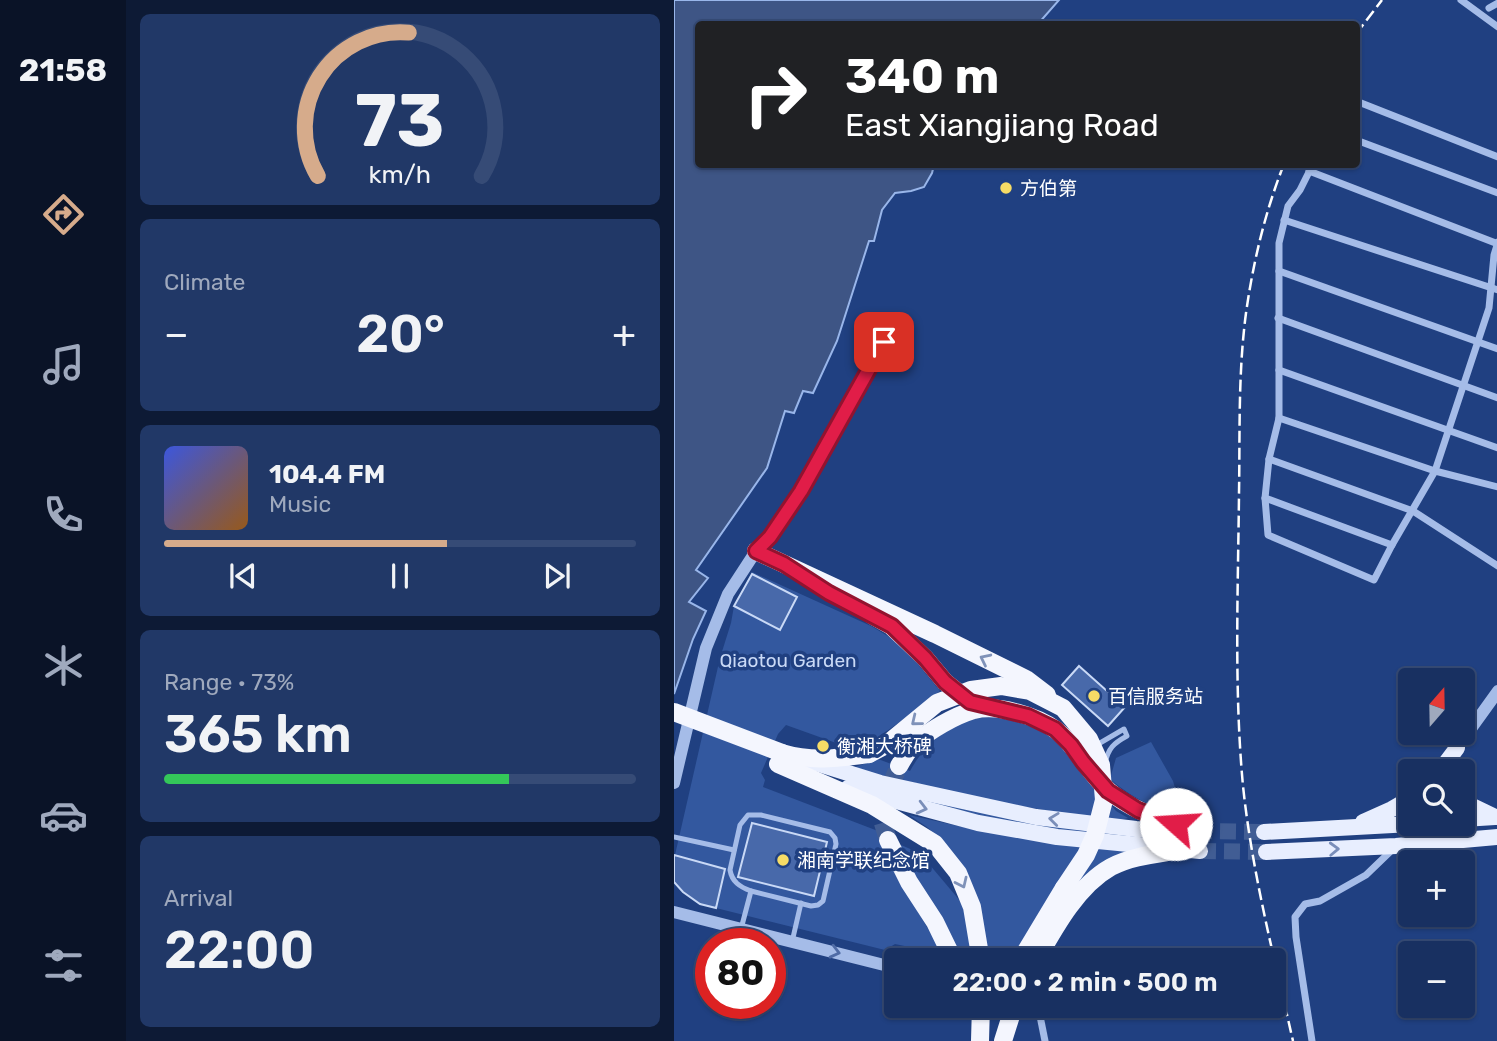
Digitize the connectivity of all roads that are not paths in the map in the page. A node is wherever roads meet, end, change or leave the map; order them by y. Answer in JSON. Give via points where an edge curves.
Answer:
{"nodes":[{"id":1,"x":1461,"y":0,"type":"edge"},
{"id":2,"x":1497,"y":3,"type":"edge"},
{"id":3,"x":1489,"y":8,"type":"dead end"},
{"id":4,"x":1497,"y":27,"type":"edge"},
{"id":5,"x":1360,"y":103,"type":"edge"},
{"id":6,"x":1360,"y":142,"type":"edge"},
{"id":7,"x":1497,"y":157,"type":"edge"},
{"id":8,"x":1311,"y":168,"type":"edge"},
{"id":9,"x":1497,"y":193,"type":"edge"},
{"id":10,"x":1284,"y":220,"type":"junction"},
{"id":11,"x":1497,"y":243,"type":"edge"},
{"id":12,"x":1279,"y":271,"type":"junction"},
{"id":13,"x":1494,"y":289,"type":"edge"},
{"id":14,"x":1278,"y":318,"type":"junction"},
{"id":15,"x":884,"y":342,"type":"dead end"},
{"id":16,"x":1477,"y":342,"type":"junction"},
{"id":17,"x":1497,"y":349,"type":"edge"},
{"id":18,"x":1278,"y":370,"type":"junction"},
{"id":19,"x":1463,"y":386,"type":"junction"},
{"id":20,"x":1497,"y":398,"type":"edge"},
{"id":21,"x":1279,"y":418,"type":"junction"},
{"id":22,"x":1448,"y":431,"type":"junction"},
{"id":23,"x":1497,"y":448,"type":"edge"},
{"id":24,"x":1269,"y":460,"type":"junction"},
{"id":25,"x":1435,"y":471,"type":"junction"},
{"id":26,"x":1497,"y":487,"type":"edge"},
{"id":27,"x":1265,"y":498,"type":"junction"},
{"id":28,"x":1412,"y":511,"type":"junction"},
{"id":29,"x":1392,"y":545,"type":"junction"},
{"id":30,"x":756,"y":551,"type":"junction"},
{"id":31,"x":784,"y":564,"type":"junction"},
{"id":32,"x":1497,"y":566,"type":"edge"},
{"id":33,"x":1497,"y":691,"type":"edge"},
{"id":34,"x":1497,"y":701,"type":"edge"},
{"id":35,"x":1063,"y":708,"type":"junction"},
{"id":36,"x":1003,"y":709,"type":"junction"},
{"id":37,"x":674,"y":712,"type":"edge"},
{"id":38,"x":674,"y":725,"type":"edge"},
{"id":39,"x":1071,"y":745,"type":"junction"},
{"id":40,"x":1460,"y":750,"type":"junction"},
{"id":41,"x":1451,"y":759,"type":"edge"},
{"id":42,"x":1458,"y":759,"type":"edge"},
{"id":43,"x":784,"y":760,"type":"junction"},
{"id":44,"x":899,"y":766,"type":"tunnel mouth"},
{"id":45,"x":674,"y":783,"type":"edge"},
{"id":46,"x":1108,"y":791,"type":"junction"},
{"id":47,"x":1398,"y":806,"type":"edge"},
{"id":48,"x":1475,"y":807,"type":"edge"},
{"id":49,"x":1496,"y":816,"type":"edge"},
{"id":50,"x":1475,"y":818,"type":"edge"},
{"id":51,"x":1398,"y":825,"type":"edge"},
{"id":52,"x":1352,"y":827,"type":"junction"},
{"id":53,"x":1196,"y":831,"type":"joint"},
{"id":54,"x":1264,"y":832,"type":"tunnel mouth"},
{"id":55,"x":674,"y":837,"type":"edge"},
{"id":56,"x":1497,"y":837,"type":"edge"},
{"id":57,"x":888,"y":840,"type":"tunnel mouth"},
{"id":58,"x":1396,"y":846,"type":"junction"},
{"id":59,"x":734,"y":850,"type":"junction"},
{"id":60,"x":1180,"y":850,"type":"junction"},
{"id":61,"x":1200,"y":851,"type":"tunnel mouth"},
{"id":62,"x":1266,"y":852,"type":"tunnel mouth"},
{"id":63,"x":751,"y":891,"type":"junction"},
{"id":64,"x":801,"y":903,"type":"junction"},
{"id":65,"x":674,"y":912,"type":"edge"},
{"id":66,"x":737,"y":928,"type":"edge"},
{"id":67,"x":741,"y":928,"type":"edge"},
{"id":68,"x":786,"y":940,"type":"edge"},
{"id":69,"x":792,"y":942,"type":"junction"},
{"id":70,"x":948,"y":948,"type":"edge"},
{"id":71,"x":979,"y":948,"type":"edge"},
{"id":72,"x":1028,"y":948,"type":"edge"},
{"id":73,"x":1044,"y":948,"type":"edge"},
{"id":74,"x":884,"y":965,"type":"edge"},
{"id":75,"x":979,"y":1018,"type":"edge"},
{"id":76,"x":1003,"y":1018,"type":"edge"},
{"id":77,"x":1010,"y":1018,"type":"edge"},
{"id":78,"x":1040,"y":1018,"type":"edge"},
{"id":79,"x":980,"y":1041,"type":"edge"},
{"id":80,"x":1002,"y":1041,"type":"edge"},
{"id":81,"x":1045,"y":1041,"type":"edge"},
{"id":82,"x":1312,"y":1041,"type":"edge"}],
"edges":[{"from":1,"to":4,"type":"street"},
{"from":2,"to":3,"type":"street"},
{"from":5,"to":7,"type":"street"},
{"from":6,"to":9,"type":"street"},
{"from":8,"to":10,"type":"street"},
{"from":8,"to":11,"type":"street"},
{"from":10,"to":12,"type":"street","via":[[1278,243]]},
{"from":10,"to":13,"type":"street"},
{"from":11,"to":13,"type":"street"},
{"from":12,"to":14,"type":"street"},
{"from":12,"to":16,"type":"street"},
{"from":13,"to":16,"type":"street"},
{"from":14,"to":18,"type":"street"},
{"from":14,"to":19,"type":"street"},
{"from":15,"to":30,"type":"street","via":[[801,491]]},
{"from":16,"to":17,"type":"street"},
{"from":16,"to":19,"type":"street"},
{"from":18,"to":21,"type":"street"},
{"from":18,"to":22,"type":"street"},
{"from":19,"to":20,"type":"street"},
{"from":19,"to":22,"type":"street"},
{"from":21,"to":24,"type":"street"},
{"from":21,"to":25,"type":"street"},
{"from":22,"to":23,"type":"street"},
{"from":22,"to":25,"type":"street"},
{"from":24,"to":27,"type":"street"},
{"from":24,"to":28,"type":"street"},
{"from":25,"to":26,"type":"street"},
{"from":25,"to":28,"type":"street"},
{"from":27,"to":29,"type":"street"},
{"from":27,"to":29,"type":"street","via":[[1268,535],[1374,580]]},
{"from":28,"to":29,"type":"street"},
{"from":28,"to":32,"type":"street"},
{"from":30,"to":31,"type":"highway"},
{"from":30,"to":45,"type":"street","via":[[728,594],[706,648]]},
{"from":35,"to":31,"type":"highway","one_way":true,"bridge":true,"via":[[1026,679]]},
{"from":31,"to":36,"type":"highway","via":[[892,626],[970,702]]},
{"from":33,"to":40,"type":"street"},
{"from":34,"to":40,"type":"street"},
{"from":35,"to":43,"type":"highway","one_way":true,"bridge":true,"via":[[1030,691],[1001,686],[971,690],[937,703],[869,754]]},
{"from":35,"to":72,"type":"highway","bridge":true,"via":[[1089,739],[1101,765],[1104,800],[1086,855]]},
{"from":36,"to":39,"type":"highway","via":[[1055,729]]},
{"from":36,"to":44,"type":"highway","via":[[976,710],[936,728],[913,746]]},
{"from":37,"to":43,"type":"highway","bridge":true},
{"from":38,"to":43,"type":"highway"},
{"from":39,"to":46,"type":"highway"},
{"from":39,"to":46,"type":"lane","via":[[1100,743],[1124,729],[1127,736],[1114,743],[1106,757]]},
{"from":40,"to":41,"type":"main road"},
{"from":40,"to":42,"type":"main road"},
{"from":53,"to":43,"type":"main road","one_way":true,"via":[[1036,817]]},
{"from":43,"to":60,"type":"main road","one_way":true,"via":[[849,789],[978,823]]},
{"from":43,"to":71,"type":"highway","one_way":true,"via":[[872,805],[935,845],[958,873],[972,906]]},
{"from":46,"to":53,"type":"highway","via":[[1138,810]]},
{"from":47,"to":52,"type":"main road"},
{"from":48,"to":49,"type":"main road"},
{"from":49,"to":50,"type":"main road"},
{"from":51,"to":52,"type":"main road"},
{"from":52,"to":54,"type":"main road"},
{"from":55,"to":59,"type":"lane"},
{"from":56,"to":58,"type":"main road"},
{"from":57,"to":70,"type":"highway"},
{"from":62,"to":58,"type":"main road","one_way":true},
{"from":58,"to":82,"type":"street","via":[[1366,875],[1320,901],[1305,904],[1295,916]]},
{"from":59,"to":63,"type":"lane","via":[[731,877]]},
{"from":59,"to":64,"type":"lane","via":[[740,825],[748,815],[830,832],[836,844],[823,901],[811,906]]},
{"from":60,"to":61,"type":"main road"},
{"from":60,"to":73,"type":"highway","via":[[1111,867],[1084,889]]},
{"from":63,"to":64,"type":"lane"},
{"from":63,"to":67,"type":"lane"},
{"from":64,"to":69,"type":"lane"},
{"from":65,"to":66,"type":"street"},
{"from":68,"to":69,"type":"street"},
{"from":69,"to":74,"type":"street","one_way":true},
{"from":75,"to":79,"type":"highway"},
{"from":76,"to":80,"type":"highway"},
{"from":77,"to":80,"type":"highway"},
{"from":78,"to":81,"type":"street"}]}
